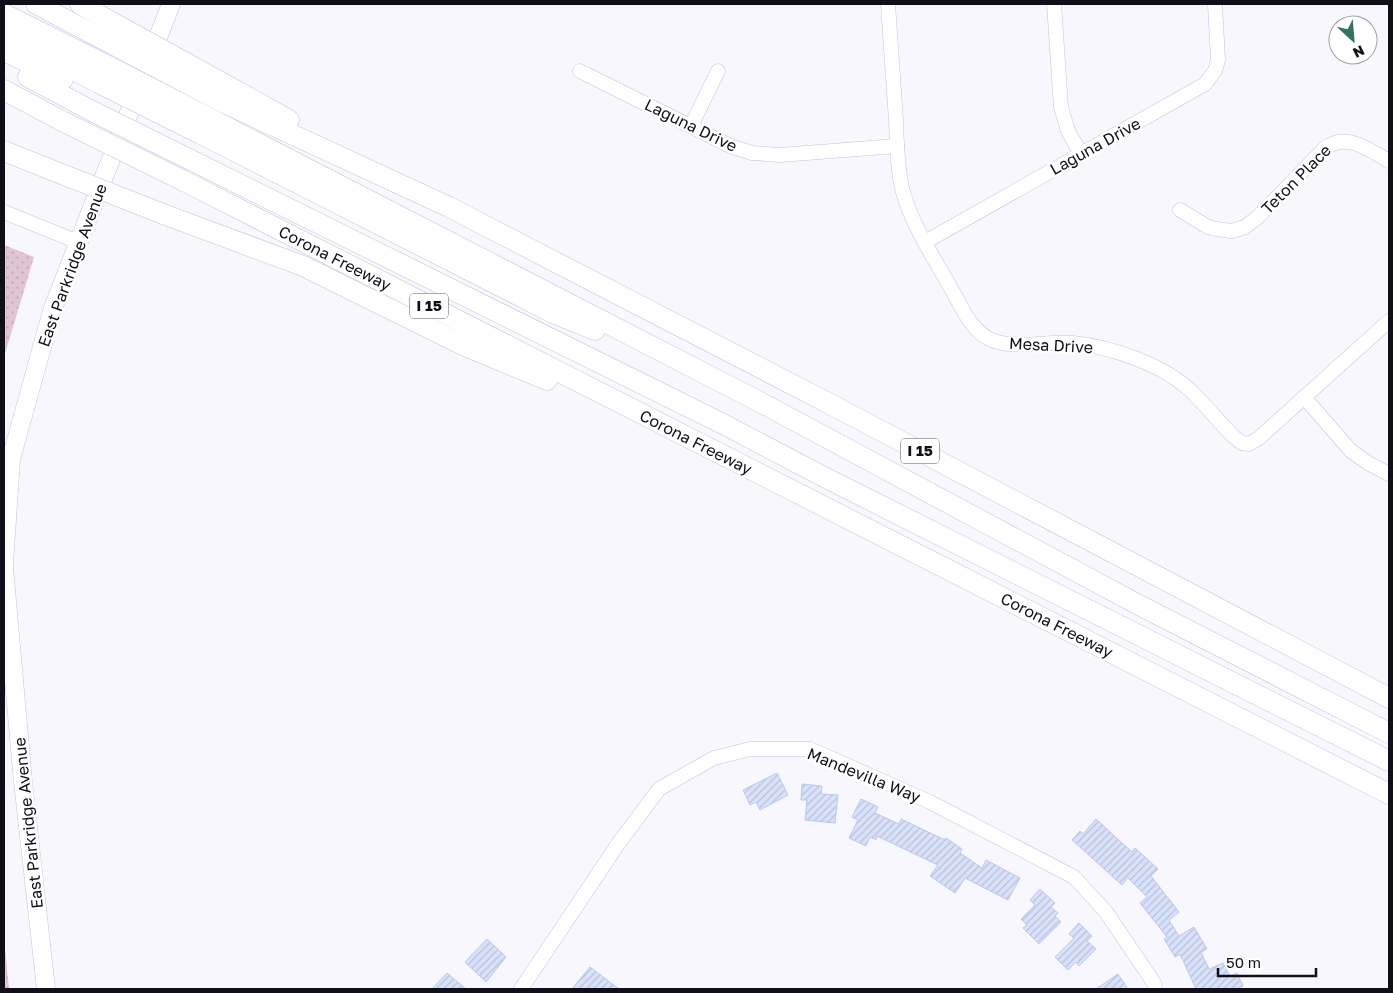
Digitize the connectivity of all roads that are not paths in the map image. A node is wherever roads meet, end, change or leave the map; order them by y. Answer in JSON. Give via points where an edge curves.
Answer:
{"nodes":[{"id":1,"x":36,"y":4,"type":"edge"},
{"id":2,"x":80,"y":4,"type":"edge"},
{"id":3,"x":171,"y":4,"type":"edge"},
{"id":4,"x":888,"y":4,"type":"edge"},
{"id":5,"x":1054,"y":4,"type":"edge"},
{"id":6,"x":1215,"y":4,"type":"edge"},
{"id":7,"x":4,"y":14,"type":"edge"},
{"id":8,"x":94,"y":23,"type":"junction"},
{"id":9,"x":4,"y":34,"type":"edge"},
{"id":10,"x":4,"y":51,"type":"edge"},
{"id":11,"x":4,"y":64,"type":"edge"},
{"id":12,"x":580,"y":71,"type":"dead end"},
{"id":13,"x":718,"y":71,"type":"dead end"},
{"id":14,"x":98,"y":88,"type":"junction"},
{"id":15,"x":4,"y":90,"type":"edge"},
{"id":16,"x":691,"y":126,"type":"junction"},
{"id":17,"x":201,"y":140,"type":"junction"},
{"id":18,"x":897,"y":146,"type":"junction"},
{"id":19,"x":4,"y":151,"type":"edge"},
{"id":20,"x":1081,"y":154,"type":"junction"},
{"id":21,"x":1389,"y":161,"type":"edge"},
{"id":22,"x":1180,"y":210,"type":"dead end"},
{"id":23,"x":4,"y":212,"type":"edge"},
{"id":24,"x":78,"y":242,"type":"junction"},
{"id":25,"x":925,"y":242,"type":"junction"},
{"id":26,"x":1389,"y":321,"type":"edge"},
{"id":27,"x":1304,"y":397,"type":"junction"},
{"id":28,"x":676,"y":432,"type":"junction"},
{"id":29,"x":1389,"y":474,"type":"edge"},
{"id":30,"x":4,"y":566,"type":"edge"},
{"id":31,"x":1389,"y":698,"type":"edge"},
{"id":32,"x":1389,"y":733,"type":"edge"},
{"id":33,"x":1389,"y":760,"type":"edge"},
{"id":34,"x":1389,"y":794,"type":"edge"},
{"id":35,"x":46,"y":989,"type":"edge"},
{"id":36,"x":521,"y":989,"type":"edge"},
{"id":37,"x":1156,"y":989,"type":"edge"}],
"edges":[{"from":1,"to":8,"type":"highway","number":"I 15"},
{"from":2,"to":8,"type":"highway"},
{"from":3,"to":24,"type":"main road","name":"East Parkridge Avenue"},
{"from":4,"to":18,"type":"street","name":"Mesa Drive"},
{"from":5,"to":20,"type":"street","via":[[1061,107],[1068,131]]},
{"from":6,"to":20,"type":"street","name":"Laguna Drive","via":[[1218,60],[1211,78]]},
{"from":7,"to":14,"type":"highway"},
{"from":8,"to":31,"type":"highway","number":"I 15","bridge":true},
{"from":9,"to":14,"type":"highway"},
{"from":10,"to":14,"type":"highway"},
{"from":11,"to":14,"type":"highway"},
{"from":12,"to":16,"type":"street","name":"Laguna Drive"},
{"from":13,"to":16,"type":"street"},
{"from":14,"to":17,"type":"highway","bridge":true},
{"from":14,"to":17,"type":"highway","bridge":true},
{"from":15,"to":28,"type":"highway","name":"Corona Freeway","number":"I 15","bridge":true},
{"from":16,"to":18,"type":"street","name":"Laguna Drive","via":[[730,146],[760,154]]},
{"from":17,"to":32,"type":"highway","via":[[748,396],[1137,604]]},
{"from":17,"to":33,"type":"highway","via":[[830,480]]},
{"from":18,"to":25,"type":"street","name":"Mesa Drive","via":[[904,193]]},
{"from":19,"to":28,"type":"highway","bridge":true,"via":[[303,266],[465,346]]},
{"from":20,"to":25,"type":"street","name":"Laguna Drive"},
{"from":21,"to":22,"type":"street","name":"Teton Place","via":[[1355,144],[1336,141],[1324,148],[1258,217],[1239,229],[1224,231],[1208,226]]},
{"from":23,"to":24,"type":"street"},
{"from":24,"to":30,"type":"main road","name":"East Parkridge Avenue","via":[[53,308],[10,460]]},
{"from":25,"to":27,"type":"street","name":"Mesa Drive","via":[[970,320],[985,336],[1008,344],[1048,342],[1088,346],[1138,360],[1171,376],[1193,392],[1242,443],[1254,442]]},
{"from":26,"to":27,"type":"street"},
{"from":27,"to":29,"type":"street","via":[[1351,451]]},
{"from":28,"to":34,"type":"highway","name":"Corona Freeway","number":"I 15"},
{"from":30,"to":35,"type":"main road","name":"East Parkridge Avenue"},
{"from":36,"to":37,"type":"street","name":"Mandevilla Way","via":[[618,844],[659,789],[714,758],[750,750],[810,749],[930,802],[1074,877],[1106,912]]}]}
